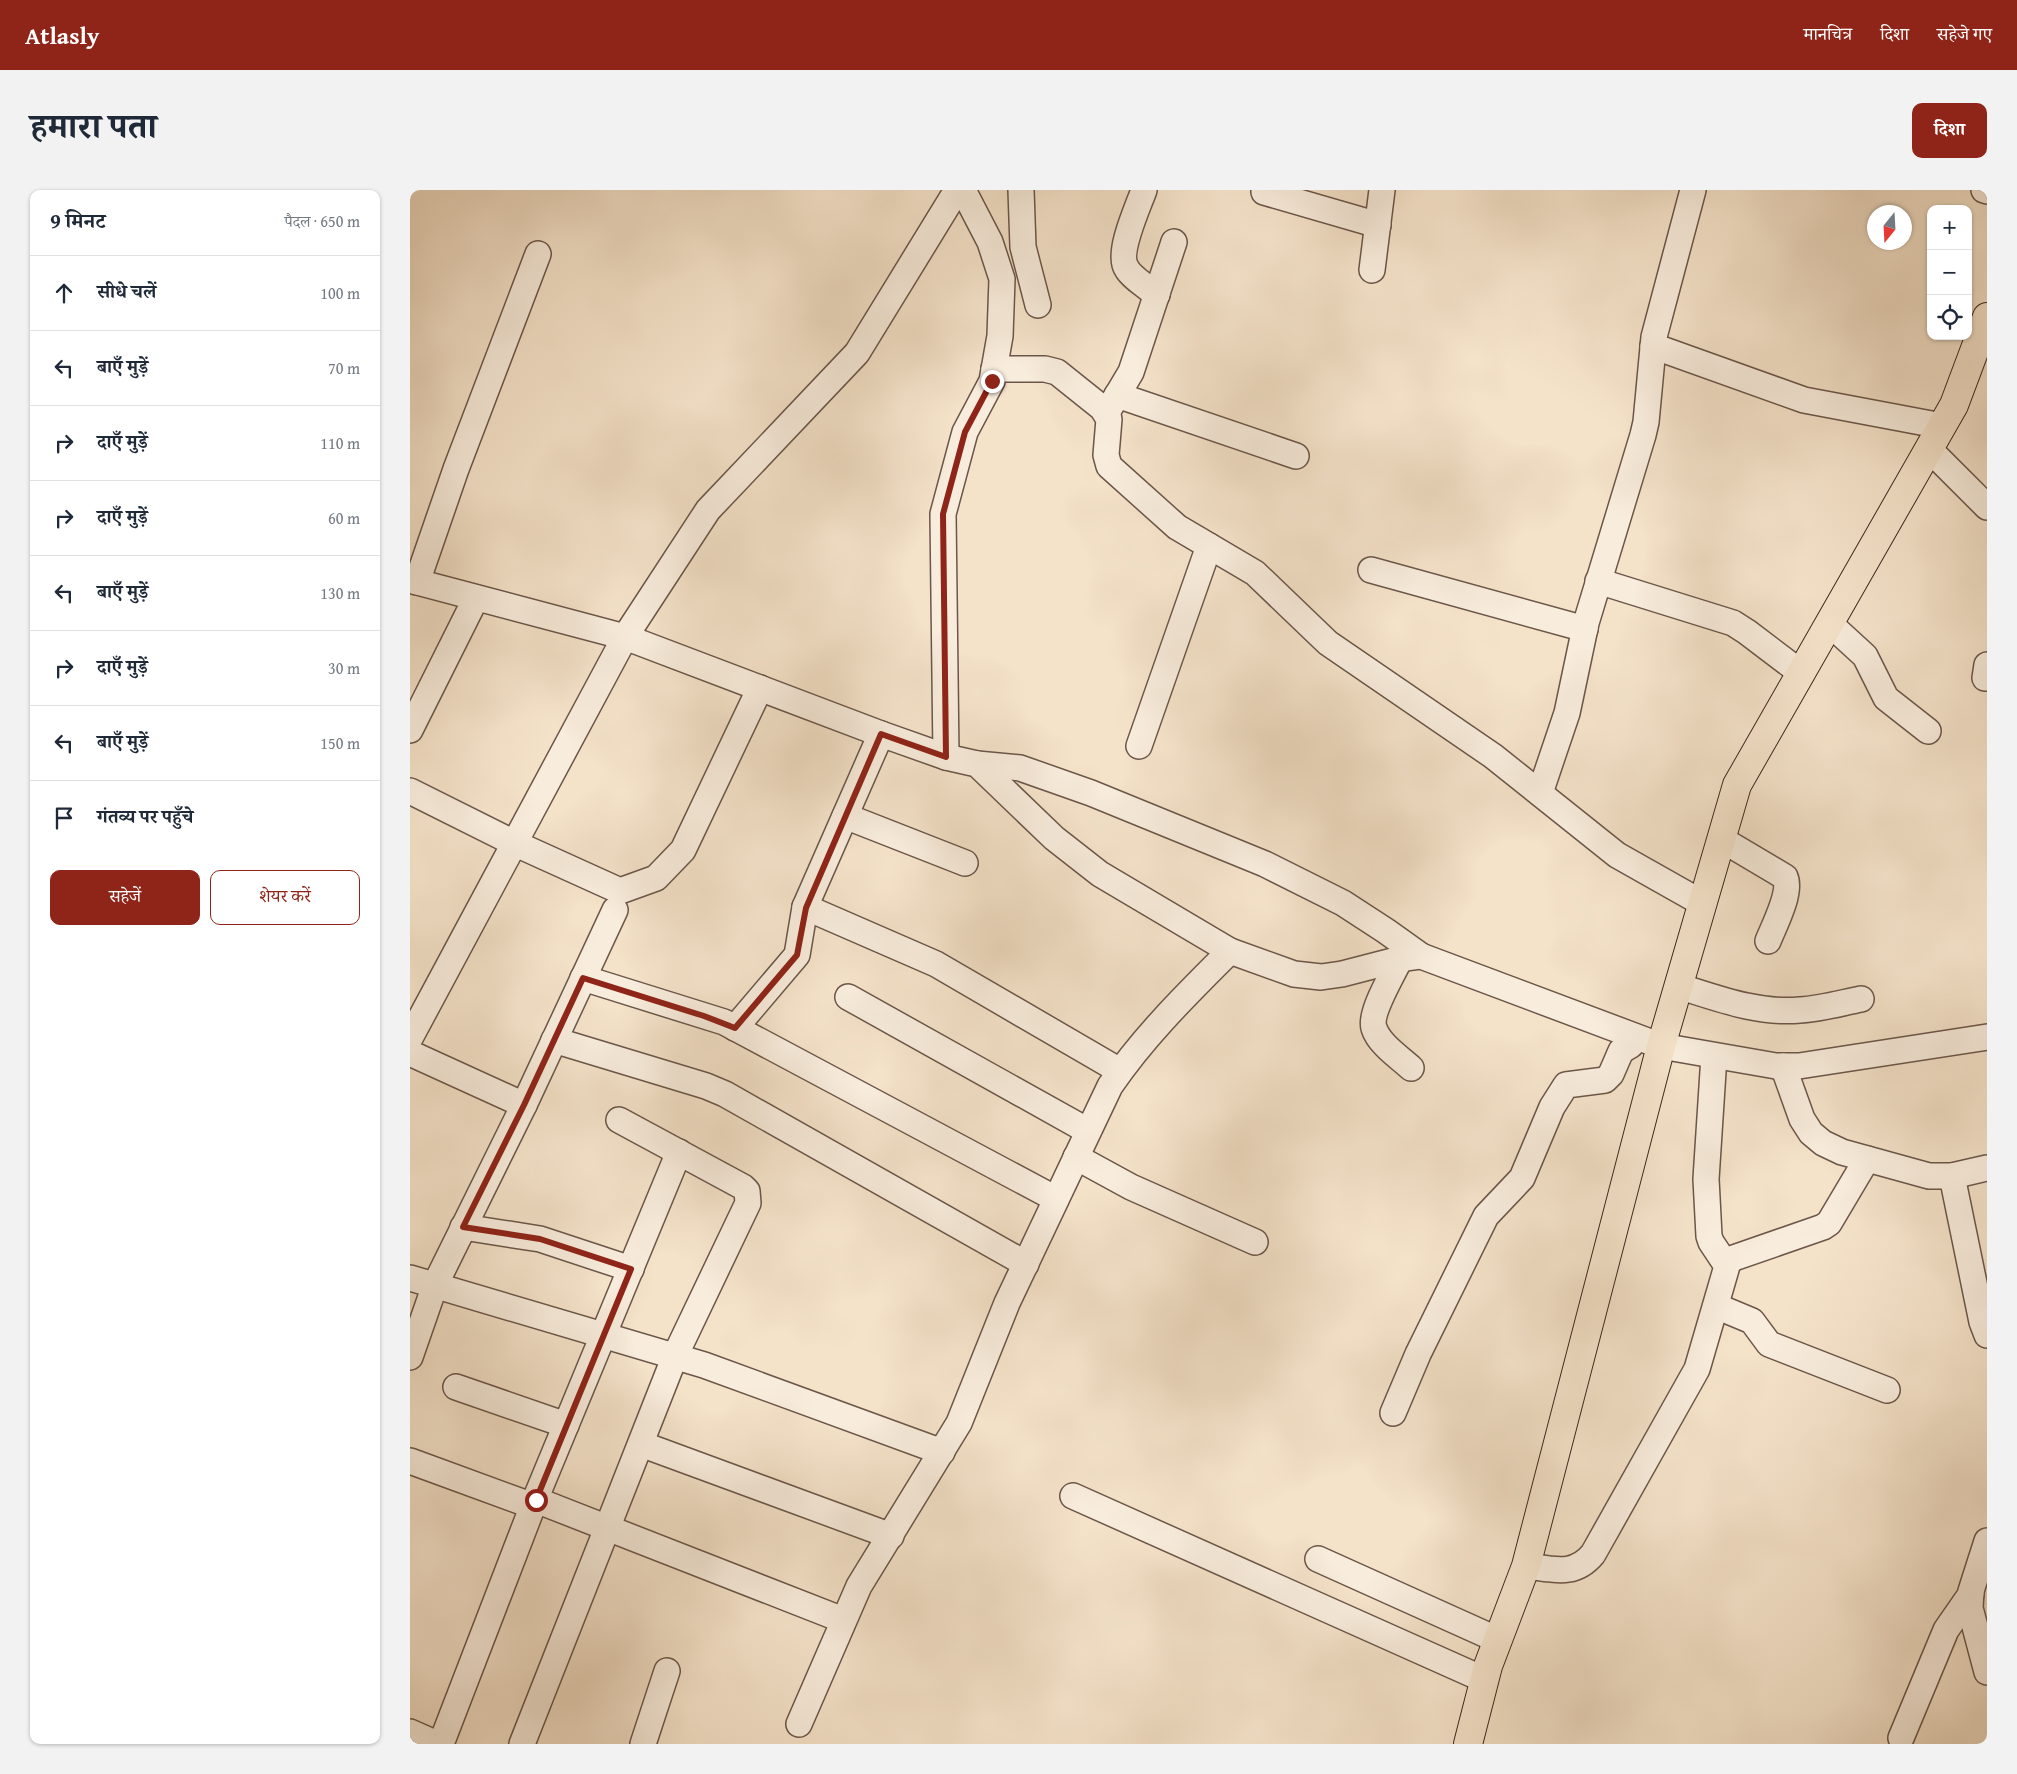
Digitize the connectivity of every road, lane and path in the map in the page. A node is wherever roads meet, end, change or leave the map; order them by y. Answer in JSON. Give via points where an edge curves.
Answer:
{"nodes":[{"id":1,"x":957,"y":190,"type":"edge"},
{"id":2,"x":963,"y":190,"type":"edge"},
{"id":3,"x":1021,"y":190,"type":"edge"},
{"id":4,"x":1144,"y":190,"type":"edge"},
{"id":5,"x":1382,"y":190,"type":"edge"},
{"id":6,"x":1694,"y":190,"type":"edge"},
{"id":7,"x":1264,"y":192,"type":"dead end"},
{"id":8,"x":1378,"y":225,"type":"junction"},
{"id":9,"x":1174,"y":242,"type":"dead end"},
{"id":10,"x":538,"y":254,"type":"dead end"},
{"id":11,"x":1372,"y":270,"type":"dead end"},
{"id":12,"x":1157,"y":295,"type":"junction"},
{"id":13,"x":1038,"y":305,"type":"dead end"},
{"id":14,"x":1987,"y":318,"type":"edge"},
{"id":15,"x":1654,"y":346,"type":"junction"},
{"id":16,"x":994,"y":368,"type":"junction"},
{"id":17,"x":1112,"y":404,"type":"junction"},
{"id":18,"x":1935,"y":438,"type":"junction"},
{"id":19,"x":1296,"y":456,"type":"dead end"},
{"id":20,"x":1987,"y":507,"type":"edge"},
{"id":21,"x":1209,"y":546,"type":"junction"},
{"id":22,"x":1371,"y":570,"type":"dead end"},
{"id":23,"x":414,"y":581,"type":"edge"},
{"id":24,"x":1598,"y":581,"type":"junction"},
{"id":25,"x":476,"y":598,"type":"junction"},
{"id":26,"x":1829,"y":623,"type":"junction"},
{"id":27,"x":1585,"y":629,"type":"junction"},
{"id":28,"x":625,"y":637,"type":"junction"},
{"id":29,"x":1801,"y":673,"type":"junction"},
{"id":30,"x":760,"y":688,"type":"junction"},
{"id":31,"x":410,"y":730,"type":"edge"},
{"id":32,"x":1928,"y":731,"type":"dead end"},
{"id":33,"x":881,"y":734,"type":"junction"},
{"id":34,"x":1138,"y":746,"type":"dead end"},
{"id":35,"x":946,"y":757,"type":"junction"},
{"id":36,"x":977,"y":764,"type":"junction"},
{"id":37,"x":410,"y":791,"type":"edge"},
{"id":38,"x":1540,"y":793,"type":"junction"},
{"id":39,"x":845,"y":816,"type":"junction"},
{"id":40,"x":1721,"y":839,"type":"junction"},
{"id":41,"x":514,"y":844,"type":"junction"},
{"id":42,"x":965,"y":863,"type":"dead end"},
{"id":43,"x":1702,"y":903,"type":"junction"},
{"id":44,"x":806,"y":908,"type":"junction"},
{"id":45,"x":615,"y":910,"type":"dead end"},
{"id":46,"x":1768,"y":941,"type":"dead end"},
{"id":47,"x":1230,"y":951,"type":"junction"},
{"id":48,"x":1410,"y":958,"type":"junction"},
{"id":49,"x":583,"y":978,"type":"junction"},
{"id":50,"x":1678,"y":986,"type":"junction"},
{"id":51,"x":848,"y":997,"type":"dead end"},
{"id":52,"x":1861,"y":999,"type":"dead end"},
{"id":53,"x":735,"y":1028,"type":"junction"},
{"id":54,"x":1635,"y":1037,"type":"junction"},
{"id":55,"x":1987,"y":1037,"type":"edge"},
{"id":56,"x":410,"y":1038,"type":"edge"},
{"id":57,"x":554,"y":1040,"type":"junction"},
{"id":58,"x":1661,"y":1046,"type":"junction"},
{"id":59,"x":410,"y":1053,"type":"edge"},
{"id":60,"x":1714,"y":1056,"type":"junction"},
{"id":61,"x":1783,"y":1066,"type":"junction"},
{"id":62,"x":1411,"y":1068,"type":"dead end"},
{"id":63,"x":1120,"y":1071,"type":"junction"},
{"id":64,"x":524,"y":1105,"type":"junction"},
{"id":65,"x":619,"y":1120,"type":"dead end"},
{"id":66,"x":1088,"y":1131,"type":"junction"},
{"id":67,"x":679,"y":1152,"type":"junction"},
{"id":68,"x":1076,"y":1157,"type":"junction"},
{"id":69,"x":1867,"y":1159,"type":"junction"},
{"id":70,"x":1987,"y":1168,"type":"edge"},
{"id":71,"x":1952,"y":1176,"type":"junction"},
{"id":72,"x":1056,"y":1199,"type":"junction"},
{"id":73,"x":463,"y":1227,"type":"junction"},
{"id":74,"x":1255,"y":1242,"type":"dead end"},
{"id":75,"x":1725,"y":1262,"type":"junction"},
{"id":76,"x":1026,"y":1264,"type":"junction"},
{"id":77,"x":631,"y":1269,"type":"junction"},
{"id":78,"x":410,"y":1278,"type":"edge"},
{"id":79,"x":434,"y":1285,"type":"junction"},
{"id":80,"x":1716,"y":1306,"type":"junction"},
{"id":81,"x":603,"y":1334,"type":"junction"},
{"id":82,"x":1987,"y":1336,"type":"edge"},
{"id":83,"x":675,"y":1356,"type":"junction"},
{"id":84,"x":410,"y":1357,"type":"edge"},
{"id":85,"x":456,"y":1387,"type":"dead end"},
{"id":86,"x":1887,"y":1390,"type":"dead end"},
{"id":87,"x":1393,"y":1413,"type":"dead end"},
{"id":88,"x":566,"y":1425,"type":"junction"},
{"id":89,"x":640,"y":1444,"type":"junction"},
{"id":90,"x":942,"y":1452,"type":"junction"},
{"id":91,"x":410,"y":1461,"type":"edge"},
{"id":92,"x":1073,"y":1496,"type":"dead end"},
{"id":93,"x":534,"y":1503,"type":"junction"},
{"id":94,"x":607,"y":1528,"type":"junction"},
{"id":95,"x":891,"y":1536,"type":"junction"},
{"id":96,"x":1987,"y":1541,"type":"edge"},
{"id":97,"x":1318,"y":1559,"type":"dead end"},
{"id":98,"x":1526,"y":1566,"type":"junction"},
{"id":99,"x":1971,"y":1594,"type":"junction"},
{"id":100,"x":843,"y":1620,"type":"junction"},
{"id":101,"x":1498,"y":1640,"type":"junction"},
{"id":102,"x":667,"y":1672,"type":"dead end"},
{"id":103,"x":1987,"y":1672,"type":"edge"},
{"id":104,"x":1485,"y":1680,"type":"junction"},
{"id":105,"x":799,"y":1724,"type":"dead end"},
{"id":106,"x":410,"y":1732,"type":"edge"},
{"id":107,"x":1901,"y":1738,"type":"dead end"},
{"id":108,"x":436,"y":1744,"type":"edge"},
{"id":109,"x":441,"y":1744,"type":"edge"},
{"id":110,"x":522,"y":1744,"type":"edge"},
{"id":111,"x":643,"y":1744,"type":"edge"},
{"id":112,"x":1468,"y":1744,"type":"edge"}],
"edges":[{"from":1,"to":28,"type":"street","via":[[858,353],[708,510]]},
{"from":2,"to":16,"type":"street","via":[[990,242],[1002,279],[1000,336]]},
{"from":3,"to":13,"type":"street","via":[[1023,248]]},
{"from":4,"to":12,"type":"street","via":[[1124,247],[1124,261],[1126,269]]},
{"from":5,"to":8,"type":"street"},
{"from":6,"to":15,"type":"street","via":[[1657,324]]},
{"from":7,"to":8,"type":"street"},
{"from":8,"to":11,"type":"street"},
{"from":9,"to":12,"type":"street"},
{"from":10,"to":23,"type":"street"},
{"from":12,"to":17,"type":"street","via":[[1130,372]]},
{"from":14,"to":18,"type":"main road","via":[[1954,405]]},
{"from":15,"to":18,"type":"street","via":[[1804,400]]},
{"from":15,"to":24,"type":"street","via":[[1646,422]]},
{"from":16,"to":17,"type":"street","via":[[1057,372]]},
{"from":16,"to":35,"type":"street","via":[[992,381],[965,432],[943,514]]},
{"from":17,"to":19,"type":"street"},
{"from":17,"to":21,"type":"street","via":[[1106,455],[1109,466],[1169,522]]},
{"from":18,"to":20,"type":"street"},
{"from":18,"to":26,"type":"main road"},
{"from":21,"to":34,"type":"street"},
{"from":21,"to":38,"type":"street","via":[[1255,573],[1328,643],[1493,756]]},
{"from":22,"to":27,"type":"street"},
{"from":23,"to":25,"type":"street"},
{"from":24,"to":27,"type":"street"},
{"from":24,"to":29,"type":"street","via":[[1733,623]]},
{"from":25,"to":28,"type":"street"},
{"from":25,"to":31,"type":"street"},
{"from":26,"to":29,"type":"main road"},
{"from":26,"to":32,"type":"street","via":[[1865,656],[1886,698]]},
{"from":27,"to":38,"type":"street","via":[[1567,713]]},
{"from":28,"to":30,"type":"street"},
{"from":28,"to":41,"type":"street"},
{"from":29,"to":40,"type":"main road","via":[[1737,785]]},
{"from":30,"to":33,"type":"street"},
{"from":30,"to":41,"type":"street","via":[[683,850],[656,878],[620,891]]},
{"from":33,"to":35,"type":"street"},
{"from":33,"to":39,"type":"street"},
{"from":35,"to":36,"type":"street"},
{"from":36,"to":47,"type":"street","via":[[1054,838],[1100,874]]},
{"from":36,"to":48,"type":"street","via":[[1020,768],[1265,864],[1342,903],[1386,931]]},
{"from":37,"to":41,"type":"street"},
{"from":38,"to":43,"type":"street","via":[[1617,855]]},
{"from":39,"to":42,"type":"street"},
{"from":39,"to":44,"type":"street"},
{"from":40,"to":43,"type":"main road"},
{"from":40,"to":46,"type":"street","via":[[1785,877],[1788,883]]},
{"from":41,"to":56,"type":"street"},
{"from":43,"to":50,"type":"main road"},
{"from":44,"to":53,"type":"street","via":[[797,955]]},
{"from":44,"to":63,"type":"street","via":[[936,964]]},
{"from":45,"to":49,"type":"street"},
{"from":47,"to":48,"type":"street","via":[[1294,974],[1321,977]]},
{"from":47,"to":63,"type":"street","via":[[1168,1013]]},
{"from":48,"to":54,"type":"street"},
{"from":48,"to":62,"type":"street","via":[[1374,1015],[1374,1027],[1380,1038]]},
{"from":49,"to":53,"type":"street"},
{"from":49,"to":57,"type":"street"},
{"from":50,"to":52,"type":"street","via":[[1739,1006],[1799,1011]]},
{"from":50,"to":58,"type":"main road"},
{"from":51,"to":66,"type":"street"},
{"from":53,"to":72,"type":"street"},
{"from":54,"to":58,"type":"street"},
{"from":54,"to":87,"type":"street","via":[[1619,1053],[1611,1074],[1605,1080],[1566,1085],[1562,1089],[1522,1178],[1486,1216],[1418,1354]]},
{"from":55,"to":61,"type":"street"},
{"from":57,"to":64,"type":"street"},
{"from":57,"to":76,"type":"street","via":[[725,1094]]},
{"from":58,"to":60,"type":"street"},
{"from":58,"to":98,"type":"main road"},
{"from":59,"to":64,"type":"street"},
{"from":60,"to":61,"type":"street"},
{"from":60,"to":75,"type":"street","via":[[1706,1179],[1709,1236]]},
{"from":61,"to":69,"type":"street","via":[[1802,1119],[1811,1133],[1842,1152]]},
{"from":63,"to":66,"type":"street"},
{"from":64,"to":73,"type":"street"},
{"from":65,"to":67,"type":"street"},
{"from":66,"to":68,"type":"street"},
{"from":67,"to":77,"type":"street"},
{"from":67,"to":83,"type":"street","via":[[743,1187],[747,1191],[748,1203]]},
{"from":68,"to":72,"type":"street"},
{"from":68,"to":74,"type":"street","via":[[1131,1186]]},
{"from":69,"to":71,"type":"street","via":[[1929,1176]]},
{"from":69,"to":75,"type":"street","via":[[1829,1223]]},
{"from":70,"to":71,"type":"street"},
{"from":71,"to":82,"type":"street"},
{"from":72,"to":76,"type":"street"},
{"from":73,"to":77,"type":"street","via":[[540,1239]]},
{"from":73,"to":79,"type":"street"},
{"from":75,"to":80,"type":"street","via":[[1727,1272]]},
{"from":76,"to":90,"type":"street","via":[[1007,1303],[967,1406]]},
{"from":77,"to":81,"type":"street"},
{"from":78,"to":79,"type":"street"},
{"from":79,"to":81,"type":"street"},
{"from":79,"to":84,"type":"street"},
{"from":80,"to":86,"type":"street","via":[[1752,1321],[1768,1344]]},
{"from":80,"to":98,"type":"street","via":[[1694,1376],[1593,1554],[1585,1564],[1566,1570]]},
{"from":81,"to":83,"type":"street"},
{"from":81,"to":88,"type":"street"},
{"from":83,"to":89,"type":"street"},
{"from":83,"to":90,"type":"street"},
{"from":85,"to":88,"type":"street"},
{"from":88,"to":93,"type":"street"},
{"from":89,"to":94,"type":"street"},
{"from":89,"to":95,"type":"street"},
{"from":90,"to":95,"type":"street"},
{"from":91,"to":93,"type":"street"},
{"from":92,"to":104,"type":"street"},
{"from":93,"to":94,"type":"street"},
{"from":93,"to":109,"type":"street"},
{"from":94,"to":100,"type":"street"},
{"from":94,"to":110,"type":"street"},
{"from":95,"to":100,"type":"street","via":[[859,1586]]},
{"from":96,"to":99,"type":"street"},
{"from":97,"to":101,"type":"street"},
{"from":98,"to":101,"type":"main road"},
{"from":99,"to":103,"type":"street","via":[[1970,1608]]},
{"from":99,"to":107,"type":"street","via":[[1946,1630]]},
{"from":100,"to":105,"type":"street"},
{"from":101,"to":104,"type":"main road"},
{"from":102,"to":111,"type":"street"},
{"from":104,"to":112,"type":"main road"},
{"from":106,"to":108,"type":"street"}]}
